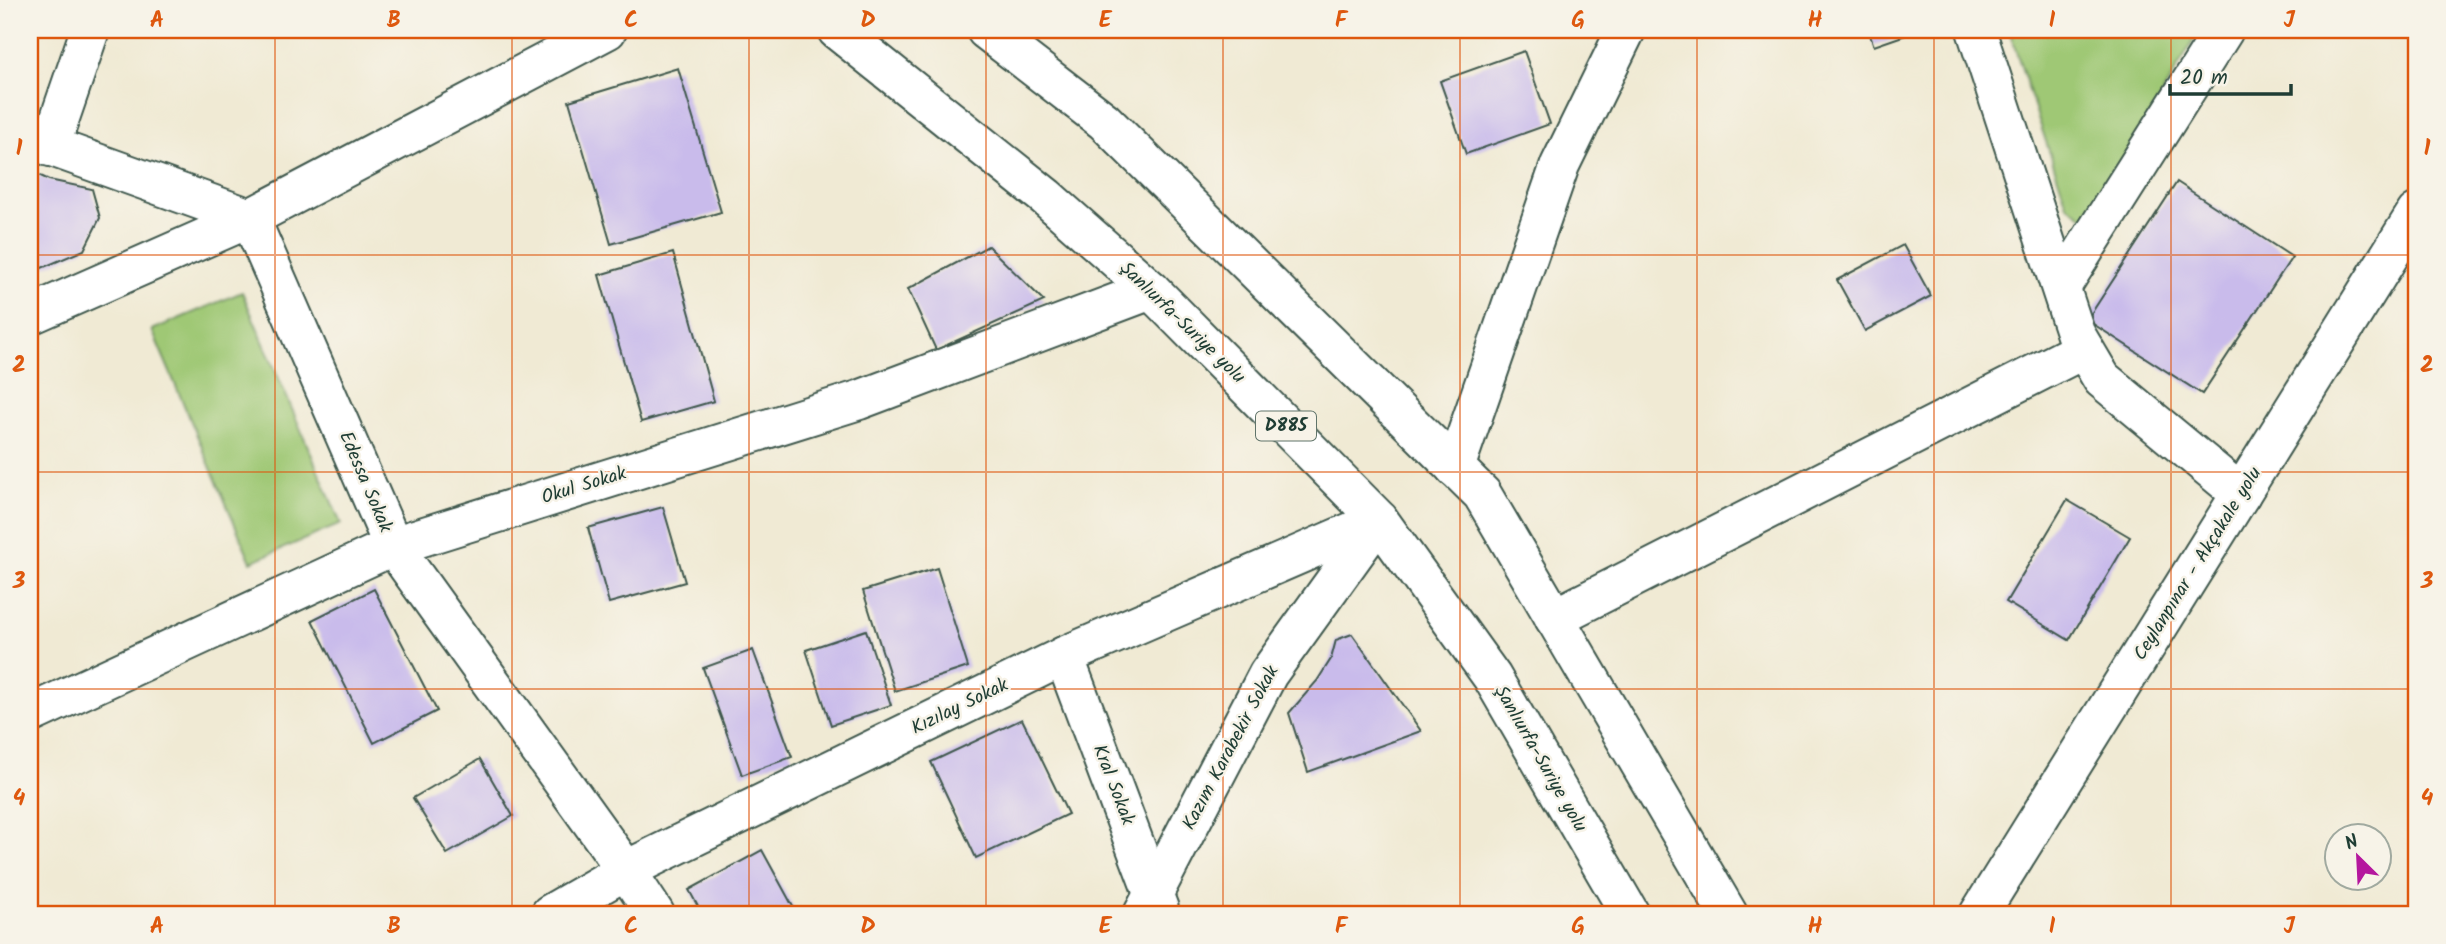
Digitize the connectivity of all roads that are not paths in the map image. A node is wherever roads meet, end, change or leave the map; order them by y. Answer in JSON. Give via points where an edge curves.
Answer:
{"nodes":[{"id":1,"x":90,"y":30,"type":"edge"},
{"id":2,"x":607,"y":30,"type":"edge"},
{"id":3,"x":837,"y":30,"type":"edge"},
{"id":4,"x":986,"y":30,"type":"edge"},
{"id":5,"x":1626,"y":30,"type":"edge"},
{"id":6,"x":1976,"y":30,"type":"edge"},
{"id":7,"x":2224,"y":30,"type":"edge"},
{"id":8,"x":40,"y":143,"type":"edge"},
{"id":9,"x":2416,"y":213,"type":"edge"},
{"id":10,"x":250,"y":218,"type":"junction"},
{"id":11,"x":2061,"y":286,"type":"junction"},
{"id":12,"x":1151,"y":290,"type":"junction"},
{"id":13,"x":30,"y":315,"type":"edge"},
{"id":14,"x":2084,"y":349,"type":"junction"},
{"id":15,"x":1455,"y":468,"type":"junction"},
{"id":16,"x":2241,"y":494,"type":"junction"},
{"id":17,"x":1379,"y":520,"type":"junction"},
{"id":18,"x":393,"y":546,"type":"junction"},
{"id":19,"x":1554,"y":618,"type":"junction"},
{"id":20,"x":1064,"y":656,"type":"junction"},
{"id":21,"x":30,"y":714,"type":"edge"},
{"id":22,"x":626,"y":870,"type":"junction"},
{"id":23,"x":1153,"y":908,"type":"edge"},
{"id":24,"x":550,"y":914,"type":"edge"},
{"id":25,"x":654,"y":914,"type":"edge"},
{"id":26,"x":1630,"y":914,"type":"edge"},
{"id":27,"x":1728,"y":914,"type":"edge"},
{"id":28,"x":1979,"y":914,"type":"edge"}],
"edges":[{"from":1,"to":8,"type":"street"},
{"from":2,"to":10,"type":"street"},
{"from":3,"to":12,"type":"street","name":"Şanlıurfa-Suriye yolu","number":"D885","via":[[1046,197]]},
{"from":4,"to":15,"type":"street","via":[[1104,121]]},
{"from":5,"to":15,"type":"street","via":[[1560,165]]},
{"from":6,"to":11,"type":"street"},
{"from":7,"to":11,"type":"street"},
{"from":8,"to":10,"type":"street"},
{"from":9,"to":16,"type":"street","name":"Ceylanpınar - Akçakale yolu"},
{"from":10,"to":13,"type":"street"},
{"from":10,"to":18,"type":"street","name":"Edessa Sokak"},
{"from":11,"to":14,"type":"street"},
{"from":12,"to":17,"type":"street","name":"Şanlıurfa-Suriye yolu","number":"D885"},
{"from":12,"to":18,"type":"street","name":"Okul Sokak","via":[[859,400]]},
{"from":14,"to":16,"type":"street","via":[[2102,379]]},
{"from":14,"to":19,"type":"street"},
{"from":15,"to":19,"type":"street","via":[[1482,495]]},
{"from":16,"to":28,"type":"street","name":"Ceylanpınar - Akçakale yolu"},
{"from":17,"to":20,"type":"street","name":"Kızılay Sokak"},
{"from":17,"to":23,"type":"street","name":"Kazım Karabekir Sokak","via":[[1268,674]]},
{"from":17,"to":26,"type":"street","name":"Şanlıurfa-Suriye yolu","number":"D885","via":[[1492,677]]},
{"from":18,"to":21,"type":"street","name":"Okul Sokak"},
{"from":18,"to":22,"type":"street","name":"Edessa Sokak"},
{"from":19,"to":27,"type":"street"},
{"from":20,"to":22,"type":"street","name":"Kızılay Sokak"},
{"from":20,"to":23,"type":"street","name":"Kral Sokak"},
{"from":22,"to":24,"type":"street","name":"Kızılay Sokak"},
{"from":22,"to":25,"type":"street","name":"Edessa Sokak"}]}
